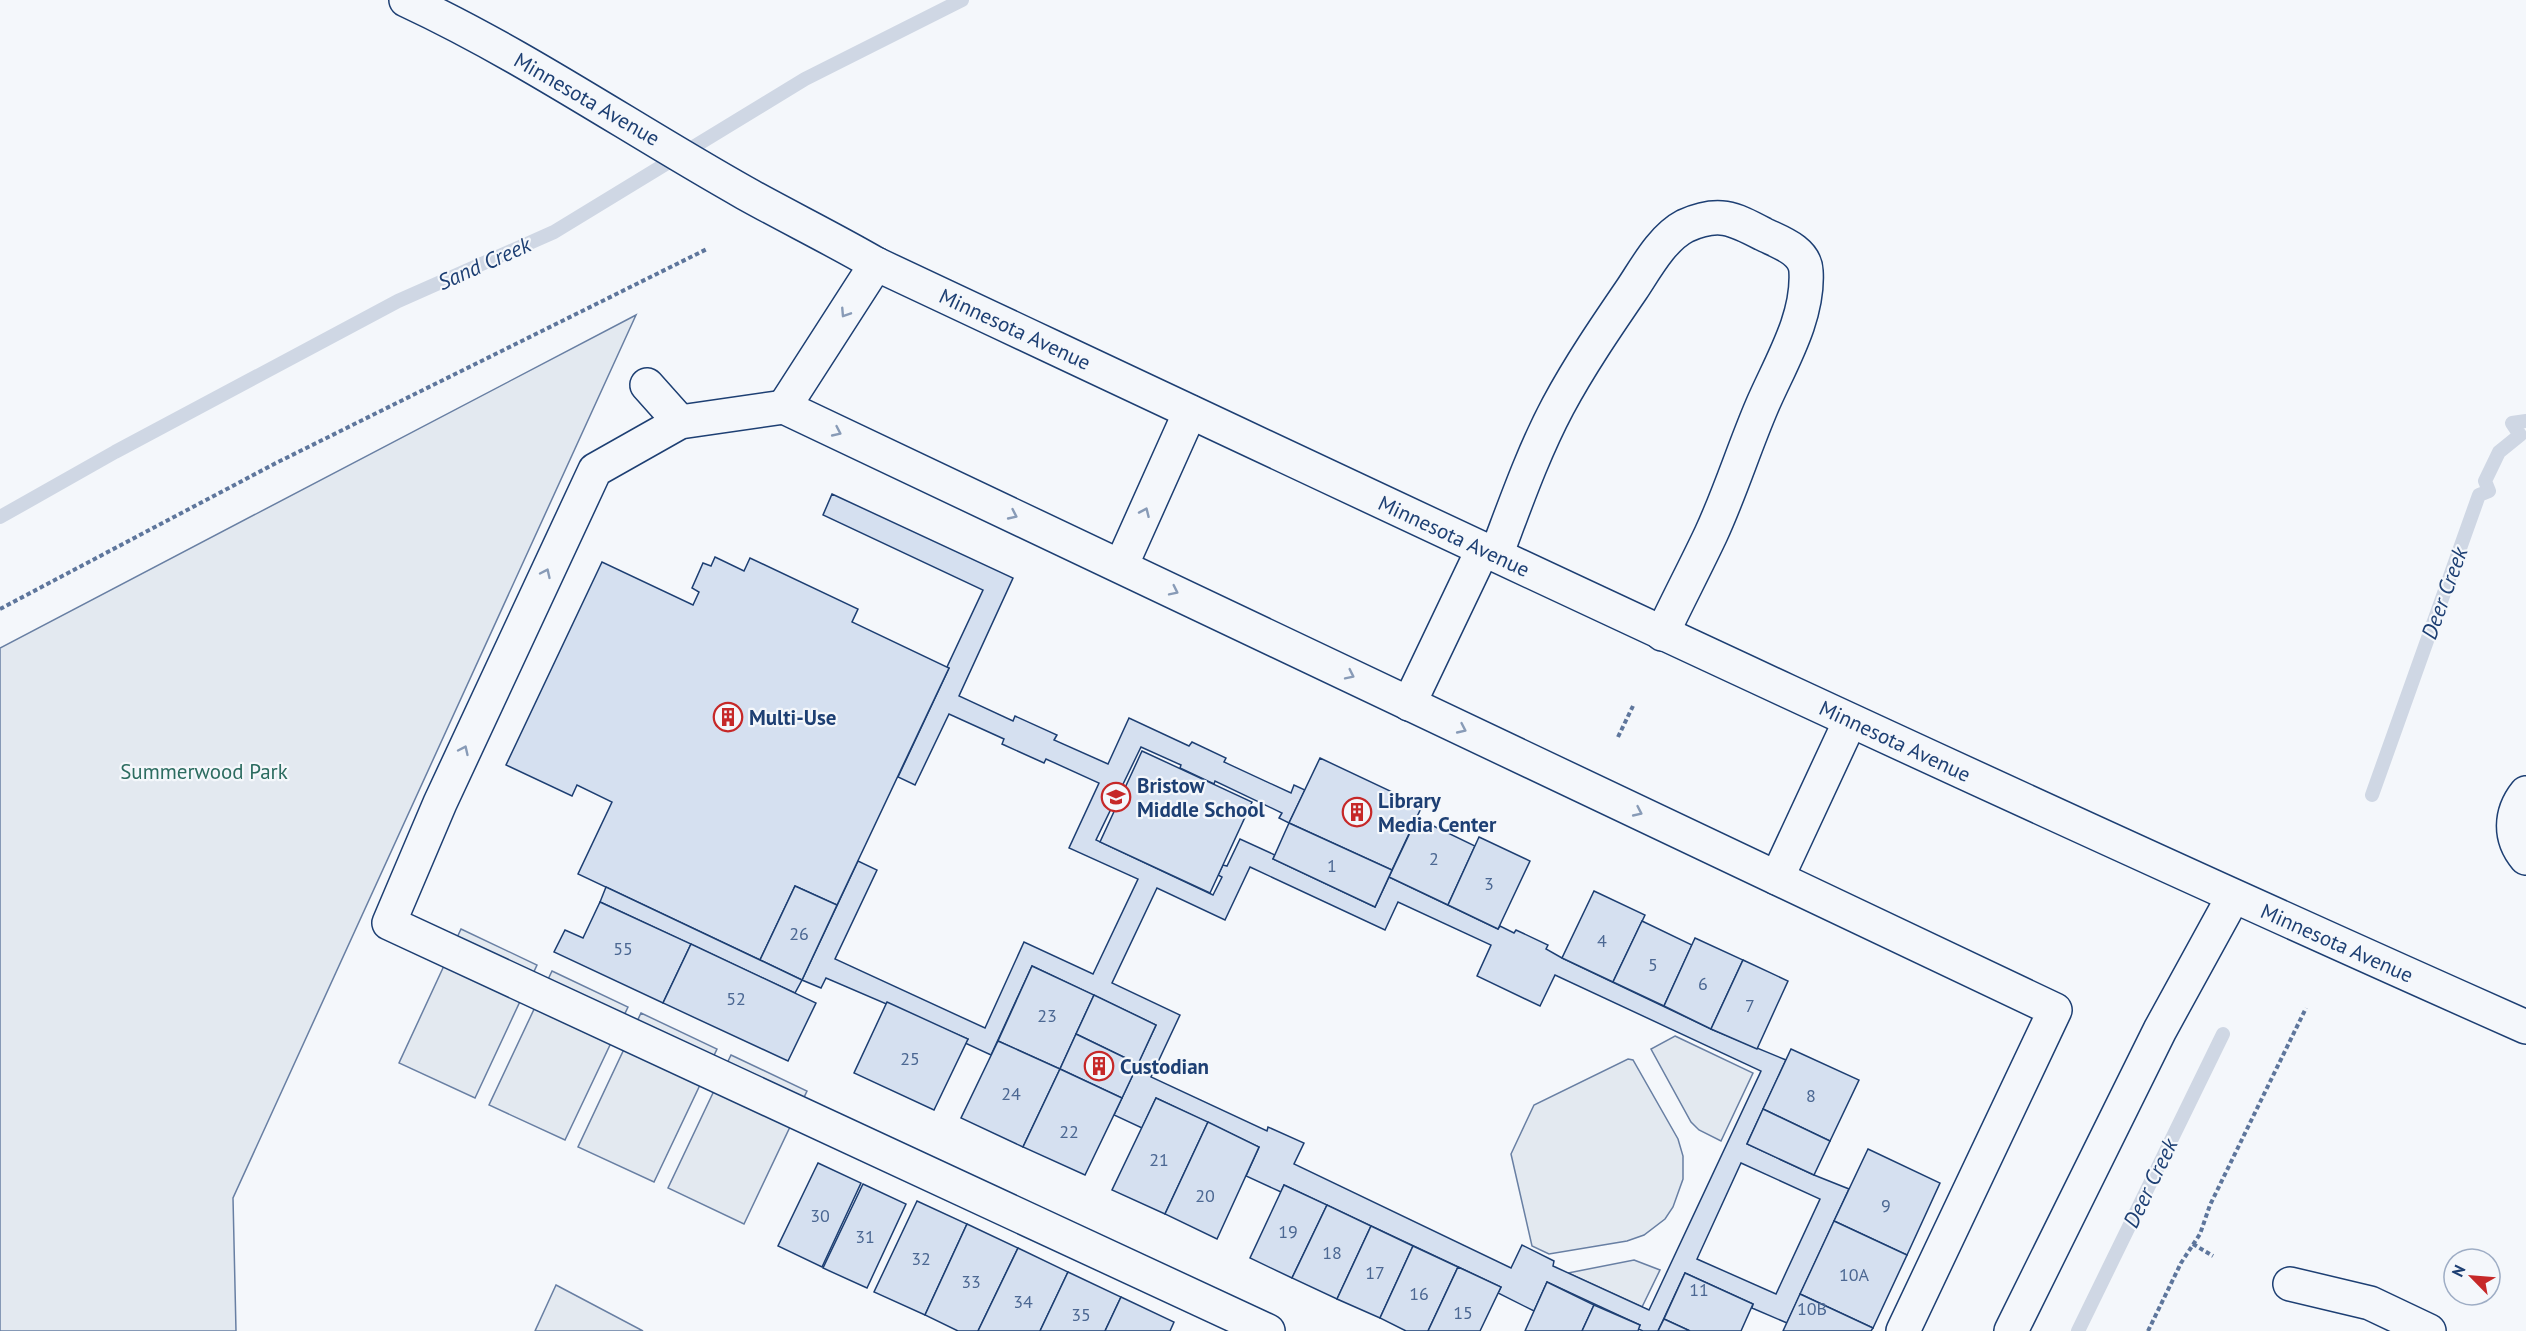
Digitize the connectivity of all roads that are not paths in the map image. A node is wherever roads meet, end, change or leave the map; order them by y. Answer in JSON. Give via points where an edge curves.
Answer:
{"nodes":[{"id":1,"x":406,"y":0,"type":"edge"},
{"id":2,"x":876,"y":264,"type":"junction"},
{"id":3,"x":647,"y":385,"type":"dead end"},
{"id":4,"x":784,"y":407,"type":"junction"},
{"id":5,"x":1190,"y":412,"type":"junction"},
{"id":6,"x":680,"y":422,"type":"junction"},
{"id":7,"x":1489,"y":552,"type":"junction"},
{"id":8,"x":1121,"y":566,"type":"junction"},
{"id":9,"x":1662,"y":633,"type":"junction"},
{"id":10,"x":1409,"y":704,"type":"junction"},
{"id":11,"x":1850,"y":721,"type":"junction"},
{"id":12,"x":2526,"y":793,"type":"edge"},
{"id":13,"x":2526,"y":858,"type":"edge"},
{"id":14,"x":1777,"y":878,"type":"junction"},
{"id":15,"x":2233,"y":897,"type":"junction"},
{"id":16,"x":2526,"y":1027,"type":"edge"},
{"id":17,"x":2290,"y":1284,"type":"dead end"},
{"id":18,"x":1268,"y":1331,"type":"edge"},
{"id":19,"x":1903,"y":1331,"type":"edge"},
{"id":20,"x":2011,"y":1331,"type":"edge"},
{"id":21,"x":2429,"y":1331,"type":"edge"}],
"edges":[{"from":1,"to":2,"type":"street","name":"Minnesota Avenue","via":[[460,26],[745,193]]},
{"from":2,"to":4,"type":"street","one_way":true},
{"from":2,"to":5,"type":"street","name":"Minnesota Avenue"},
{"from":3,"to":6,"type":"street"},
{"from":4,"to":6,"type":"street"},
{"from":4,"to":8,"type":"street","one_way":true},
{"from":5,"to":7,"type":"street","name":"Minnesota Avenue"},
{"from":8,"to":5,"type":"street","one_way":true},
{"from":18,"to":6,"type":"street","one_way":true,"via":[[389,923],[440,803],[594,470]]},
{"from":7,"to":9,"type":"street","name":"Minnesota Avenue"},
{"from":7,"to":9,"type":"street","via":[[1581,364],[1648,266],[1669,238],[1684,227],[1709,218],[1732,218],[1800,255],[1807,268],[1806,290],[1796,329],[1712,533]]},
{"from":7,"to":10,"type":"street"},
{"from":8,"to":10,"type":"street","one_way":true},
{"from":9,"to":11,"type":"street","name":"Minnesota Avenue"},
{"from":10,"to":14,"type":"street","one_way":true},
{"from":11,"to":14,"type":"street"},
{"from":11,"to":15,"type":"street","name":"Minnesota Avenue"},
{"from":12,"to":13,"type":"street","via":[[2512,821],[2515,841]]},
{"from":14,"to":19,"type":"street","via":[[2055,1010]]},
{"from":15,"to":16,"type":"street","name":"Minnesota Avenue"},
{"from":15,"to":20,"type":"street","via":[[2160,1030]]},
{"from":17,"to":21,"type":"street","via":[[2370,1303]]}]}
